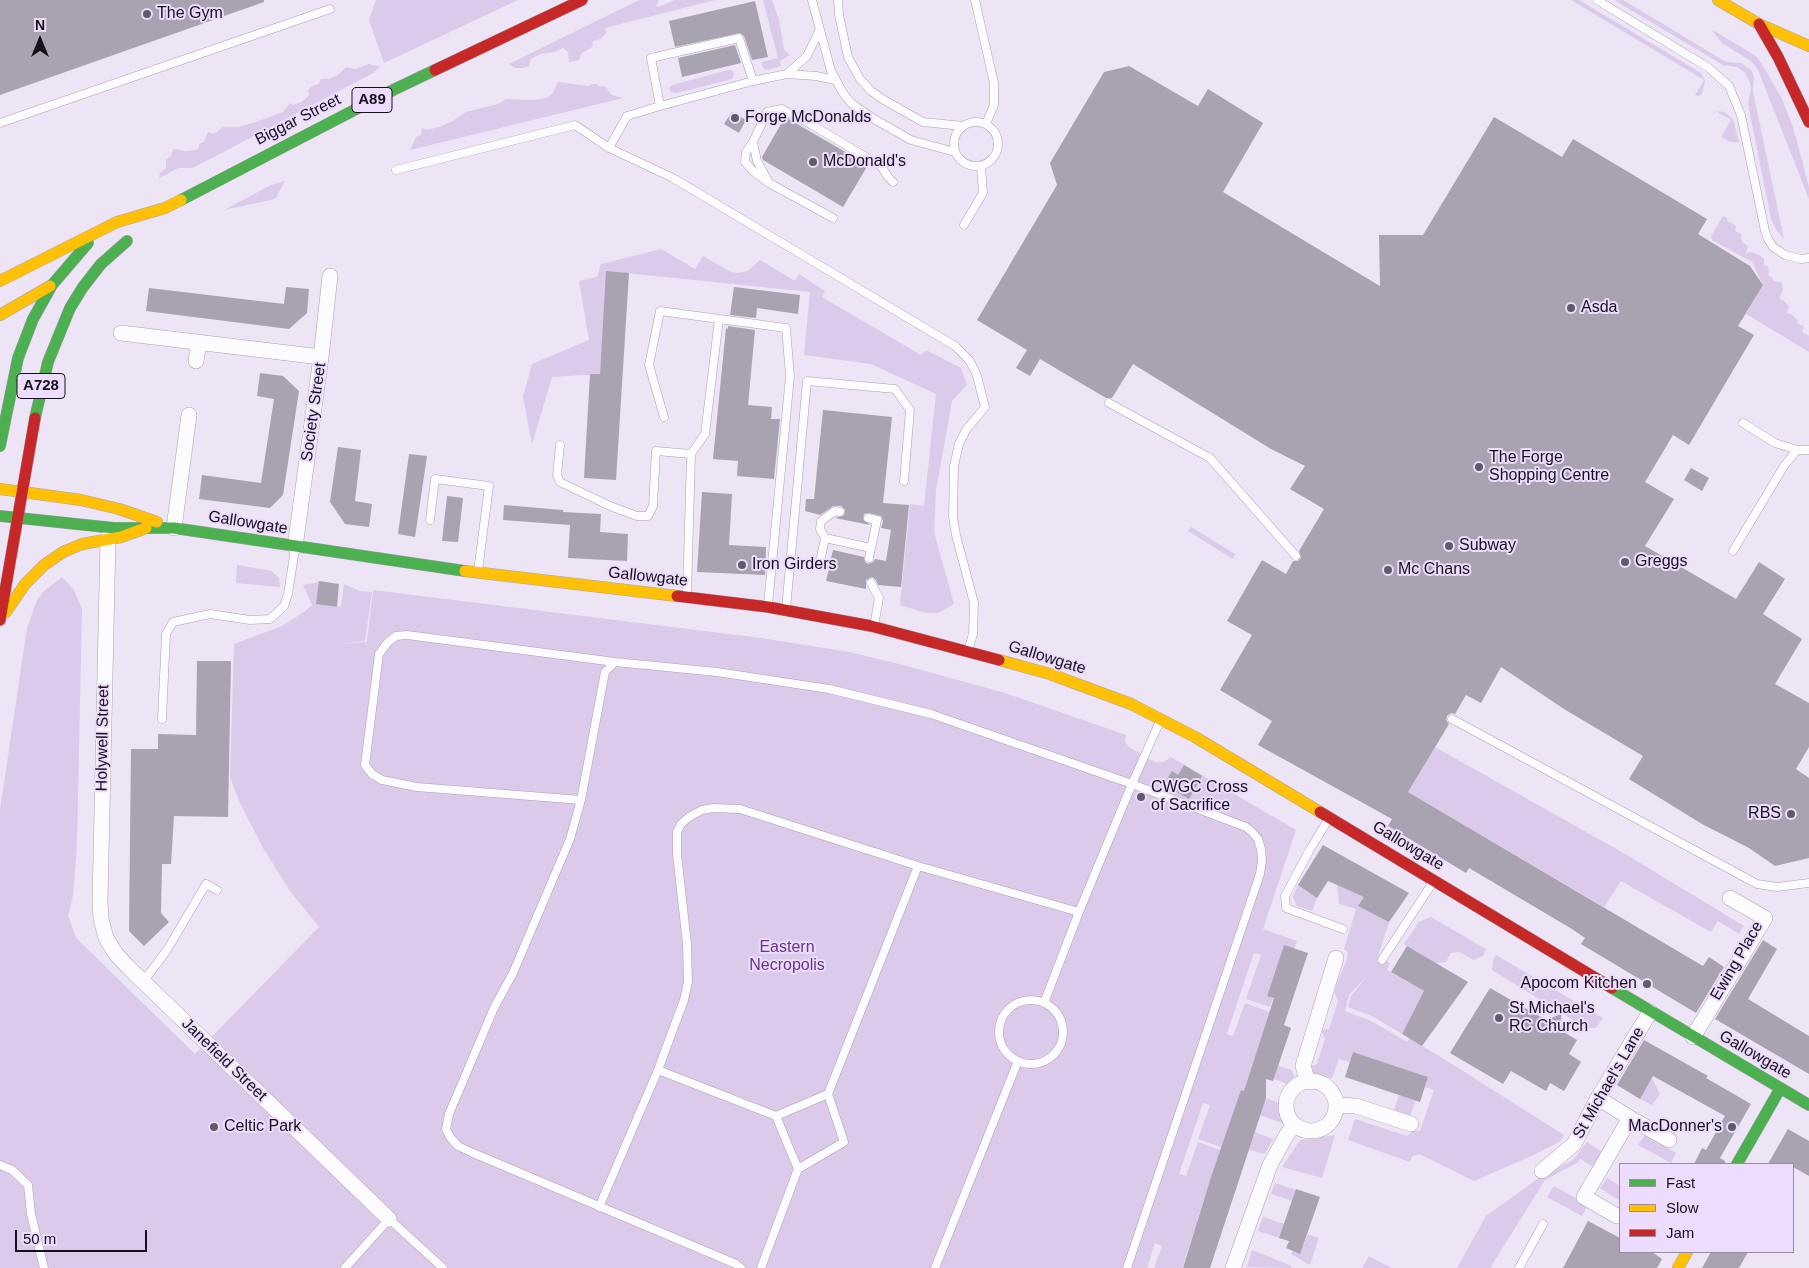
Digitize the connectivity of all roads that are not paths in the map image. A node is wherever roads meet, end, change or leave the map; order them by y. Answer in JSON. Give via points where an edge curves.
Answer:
{"nodes":[{"id":1,"x":582,"y":0,"type":"edge"},
{"id":2,"x":812,"y":0,"type":"edge"},
{"id":3,"x":838,"y":0,"type":"edge"},
{"id":4,"x":975,"y":0,"type":"edge"},
{"id":5,"x":1597,"y":0,"type":"edge"},
{"id":6,"x":1718,"y":0,"type":"edge"},
{"id":7,"x":330,"y":9,"type":"dead end"},
{"id":8,"x":1759,"y":24,"type":"junction"},
{"id":9,"x":820,"y":31,"type":"junction"},
{"id":10,"x":1809,"y":46,"type":"edge"},
{"id":11,"x":787,"y":74,"type":"junction"},
{"id":12,"x":835,"y":80,"type":"junction"},
{"id":13,"x":753,"y":81,"type":"junction"},
{"id":14,"x":660,"y":106,"type":"junction"},
{"id":15,"x":1809,"y":122,"type":"edge"},
{"id":16,"x":0,"y":123,"type":"edge"},
{"id":17,"x":986,"y":124,"type":"junction"},
{"id":18,"x":963,"y":126,"type":"junction"},
{"id":19,"x":753,"y":142,"type":"junction"},
{"id":20,"x":609,"y":148,"type":"junction"},
{"id":21,"x":955,"y":152,"type":"junction"},
{"id":22,"x":981,"y":166,"type":"junction"},
{"id":23,"x":396,"y":170,"type":"dead end"},
{"id":24,"x":894,"y":182,"type":"dead end"},
{"id":25,"x":769,"y":183,"type":"junction"},
{"id":26,"x":165,"y":208,"type":"junction"},
{"id":27,"x":833,"y":218,"type":"dead end"},
{"id":28,"x":146,"y":224,"type":"dead end"},
{"id":29,"x":964,"y":225,"type":"dead end"},
{"id":30,"x":99,"y":231,"type":"junction"},
{"id":31,"x":1809,"y":258,"type":"edge"},
{"id":32,"x":330,"y":276,"type":"dead end"},
{"id":33,"x":0,"y":281,"type":"edge"},
{"id":34,"x":52,"y":284,"type":"junction"},
{"id":35,"x":0,"y":316,"type":"edge"},
{"id":36,"x":719,"y":319,"type":"junction"},
{"id":37,"x":121,"y":333,"type":"dead end"},
{"id":38,"x":199,"y":343,"type":"junction"},
{"id":39,"x":322,"y":357,"type":"junction"},
{"id":40,"x":196,"y":361,"type":"dead end"},
{"id":41,"x":1109,"y":403,"type":"dead end"},
{"id":42,"x":189,"y":415,"type":"dead end"},
{"id":43,"x":664,"y":416,"type":"dead end"},
{"id":44,"x":1743,"y":423,"type":"dead end"},
{"id":45,"x":560,"y":444,"type":"dead end"},
{"id":46,"x":0,"y":446,"type":"edge"},
{"id":47,"x":1797,"y":450,"type":"junction"},
{"id":48,"x":1809,"y":450,"type":"edge"},
{"id":49,"x":691,"y":454,"type":"junction"},
{"id":50,"x":904,"y":481,"type":"dead end"},
{"id":51,"x":0,"y":488,"type":"edge"},
{"id":52,"x":22,"y":492,"type":"junction"},
{"id":53,"x":840,"y":512,"type":"dead end"},
{"id":54,"x":0,"y":516,"type":"edge"},
{"id":55,"x":18,"y":518,"type":"junction"},
{"id":56,"x":868,"y":518,"type":"dead end"},
{"id":57,"x":430,"y":520,"type":"dead end"},
{"id":58,"x":146,"y":528,"type":"junction"},
{"id":59,"x":174,"y":528,"type":"junction"},
{"id":60,"x":108,"y":538,"type":"junction"},
{"id":61,"x":825,"y":538,"type":"junction"},
{"id":62,"x":295,"y":547,"type":"junction"},
{"id":63,"x":871,"y":548,"type":"junction"},
{"id":64,"x":1733,"y":551,"type":"dead end"},
{"id":65,"x":1296,"y":556,"type":"dead end"},
{"id":66,"x":869,"y":558,"type":"dead end"},
{"id":67,"x":820,"y":562,"type":"junction"},
{"id":68,"x":830,"y":564,"type":"dead end"},
{"id":69,"x":790,"y":565,"type":"junction"},
{"id":70,"x":477,"y":573,"type":"junction"},
{"id":71,"x":871,"y":583,"type":"dead end"},
{"id":72,"x":687,"y":597,"type":"junction"},
{"id":73,"x":768,"y":607,"type":"junction"},
{"id":74,"x":786,"y":610,"type":"junction"},
{"id":75,"x":0,"y":622,"type":"edge"},
{"id":76,"x":874,"y":626,"type":"junction"},
{"id":77,"x":968,"y":651,"type":"junction"},
{"id":78,"x":615,"y":662,"type":"junction"},
{"id":79,"x":162,"y":719,"type":"dead end"},
{"id":80,"x":1161,"y":719,"type":"junction"},
{"id":81,"x":1452,"y":719,"type":"dead end"},
{"id":82,"x":1132,"y":784,"type":"junction"},
{"id":83,"x":581,"y":800,"type":"junction"},
{"id":84,"x":1329,"y":817,"type":"junction"},
{"id":85,"x":918,"y":866,"type":"junction"},
{"id":86,"x":1434,"y":880,"type":"junction"},
{"id":87,"x":1809,"y":883,"type":"edge"},
{"id":88,"x":216,"y":890,"type":"dead end"},
{"id":89,"x":1730,"y":898,"type":"dead end"},
{"id":90,"x":1079,"y":912,"type":"junction"},
{"id":91,"x":1343,"y":929,"type":"dead end"},
{"id":92,"x":106,"y":938,"type":"joint"},
{"id":93,"x":1336,"y":958,"type":"dead end"},
{"id":94,"x":1382,"y":960,"type":"dead end"},
{"id":95,"x":143,"y":982,"type":"junction"},
{"id":96,"x":1044,"y":1003,"type":"junction"},
{"id":97,"x":1650,"y":1012,"type":"junction"},
{"id":98,"x":1692,"y":1037,"type":"junction"},
{"id":99,"x":1018,"y":1061,"type":"junction"},
{"id":100,"x":658,"y":1070,"type":"junction"},
{"id":101,"x":1310,"y":1082,"type":"junction"},
{"id":102,"x":1780,"y":1088,"type":"junction"},
{"id":103,"x":828,"y":1094,"type":"junction"},
{"id":104,"x":1598,"y":1098,"type":"junction"},
{"id":105,"x":1336,"y":1105,"type":"junction"},
{"id":106,"x":1809,"y":1105,"type":"edge"},
{"id":107,"x":776,"y":1116,"type":"junction"},
{"id":108,"x":1630,"y":1118,"type":"junction"},
{"id":109,"x":1411,"y":1124,"type":"dead end"},
{"id":110,"x":1294,"y":1125,"type":"junction"},
{"id":111,"x":1669,"y":1140,"type":"dead end"},
{"id":112,"x":1738,"y":1163,"type":"edge"},
{"id":113,"x":0,"y":1164,"type":"edge"},
{"id":114,"x":798,"y":1169,"type":"junction"},
{"id":115,"x":1542,"y":1171,"type":"dead end"},
{"id":116,"x":599,"y":1207,"type":"junction"},
{"id":117,"x":1617,"y":1216,"type":"dead end"},
{"id":118,"x":389,"y":1219,"type":"junction"},
{"id":119,"x":1543,"y":1224,"type":"dead end"},
{"id":120,"x":1686,"y":1253,"type":"edge"},
{"id":121,"x":44,"y":1268,"type":"edge"},
{"id":122,"x":344,"y":1268,"type":"edge"},
{"id":123,"x":443,"y":1268,"type":"edge"},
{"id":124,"x":741,"y":1268,"type":"edge"},
{"id":125,"x":761,"y":1268,"type":"edge"},
{"id":126,"x":935,"y":1268,"type":"edge"},
{"id":127,"x":1127,"y":1268,"type":"edge"},
{"id":128,"x":1233,"y":1268,"type":"edge"},
{"id":129,"x":1519,"y":1268,"type":"edge"},
{"id":130,"x":1678,"y":1268,"type":"edge"}],
"edges":[{"from":1,"to":26,"type":"street","name":"Biggar Street","number":"A89","via":[[391,91]]},
{"from":2,"to":9,"type":"lane"},
{"from":3,"to":18,"type":"lane","via":[[848,57],[871,91],[924,122]]},
{"from":4,"to":17,"type":"lane","via":[[994,83],[994,105]]},
{"from":5,"to":31,"type":"lane","via":[[1710,68],[1729,86],[1741,115],[1768,239],[1785,255]]},
{"from":6,"to":8,"type":"street"},
{"from":7,"to":16,"type":"lane"},
{"from":8,"to":10,"type":"street"},
{"from":8,"to":15,"type":"street"},
{"from":9,"to":11,"type":"lane","via":[[807,56]]},
{"from":9,"to":12,"type":"lane"},
{"from":11,"to":12,"type":"lane"},
{"from":11,"to":13,"type":"lane"},
{"from":12,"to":21,"type":"lane","via":[[851,103],[874,119],[910,140]]},
{"from":13,"to":14,"type":"lane"},
{"from":13,"to":14,"type":"lane","via":[[739,38],[651,58]]},
{"from":14,"to":20,"type":"lane","via":[[627,116]]},
{"from":17,"to":18,"type":"lane","via":[[974,122]]},
{"from":17,"to":22,"type":"lane","via":[[995,132],[998,144],[995,155]]},
{"from":18,"to":21,"type":"lane","via":[[954,138]]},
{"from":19,"to":24,"type":"lane","via":[[767,112],[782,109],[881,166]]},
{"from":19,"to":25,"type":"lane","via":[[757,161]]},
{"from":19,"to":25,"type":"lane","via":[[746,152],[745,162]]},
{"from":20,"to":23,"type":"lane","via":[[575,125]]},
{"from":20,"to":77,"type":"lane","via":[[673,178],[955,346],[969,360],[985,406],[966,430],[954,466],[953,517],[974,603],[973,634]]},
{"from":21,"to":22,"type":"lane","via":[[962,162]]},
{"from":22,"to":29,"type":"lane","via":[[983,193]]},
{"from":25,"to":27,"type":"lane"},
{"from":26,"to":28,"type":"street","name":"Biggar Street","number":"A89"},
{"from":26,"to":30,"type":"street","name":"Biggar Street","number":"A89","via":[[117,222]]},
{"from":30,"to":33,"type":"street","name":"Biggar Street","number":"A89"},
{"from":30,"to":34,"type":"street","number":"A728"},
{"from":32,"to":39,"type":"street","name":"Society Street"},
{"from":34,"to":35,"type":"street"},
{"from":34,"to":46,"type":"street","number":"A728","via":[[33,319],[18,358]]},
{"from":34,"to":52,"type":"street","number":"A728","via":[[130,238],[101,264],[82,288],[58,336],[40,392]]},
{"from":36,"to":43,"type":"lane","via":[[660,311],[649,365]]},
{"from":36,"to":49,"type":"lane","via":[[705,434]]},
{"from":36,"to":73,"type":"lane","via":[[786,328],[790,376]]},
{"from":37,"to":38,"type":"street"},
{"from":38,"to":39,"type":"street"},
{"from":38,"to":40,"type":"street"},
{"from":39,"to":62,"type":"street","name":"Society Street"},
{"from":41,"to":65,"type":"lane","via":[[1210,458]]},
{"from":42,"to":59,"type":"street"},
{"from":44,"to":47,"type":"lane","via":[[1775,443]]},
{"from":45,"to":49,"type":"lane","via":[[557,475],[560,482],[637,516],[648,516],[653,506],[656,451]]},
{"from":47,"to":48,"type":"lane"},
{"from":47,"to":64,"type":"lane"},
{"from":49,"to":72,"type":"lane"},
{"from":50,"to":69,"type":"lane","via":[[910,410],[895,389],[807,381]]},
{"from":51,"to":52,"type":"street","name":"Gallowgate"},
{"from":52,"to":55,"type":"street","number":"A728"},
{"from":52,"to":59,"type":"street","name":"Gallowgate","via":[[81,500]]},
{"from":53,"to":61,"type":"lane","via":[[835,511],[821,521],[820,528]]},
{"from":54,"to":55,"type":"street","name":"Gallowgate"},
{"from":55,"to":58,"type":"street","name":"Gallowgate"},
{"from":55,"to":75,"type":"street","number":"A728"},
{"from":56,"to":63,"type":"lane","via":[[876,520]]},
{"from":57,"to":70,"type":"lane","via":[[435,479],[489,486]]},
{"from":58,"to":59,"type":"street","name":"Gallowgate"},
{"from":58,"to":60,"type":"street"},
{"from":59,"to":62,"type":"street","name":"Gallowgate"},
{"from":60,"to":75,"type":"street","via":[[72,547],[44,565],[14,598]]},
{"from":60,"to":92,"type":"street","name":"Holywell Street","via":[[100,901]]},
{"from":61,"to":63,"type":"lane"},
{"from":61,"to":67,"type":"lane"},
{"from":62,"to":70,"type":"street","name":"Gallowgate"},
{"from":62,"to":79,"type":"lane","via":[[284,606],[270,619],[250,620],[210,614],[173,622],[166,634]]},
{"from":63,"to":66,"type":"lane"},
{"from":67,"to":68,"type":"lane"},
{"from":67,"to":69,"type":"lane"},
{"from":69,"to":74,"type":"lane"},
{"from":70,"to":72,"type":"street","name":"Gallowgate"},
{"from":71,"to":76,"type":"lane","via":[[879,598]]},
{"from":72,"to":73,"type":"street","name":"Gallowgate"},
{"from":73,"to":74,"type":"street","name":"Gallowgate"},
{"from":74,"to":76,"type":"street","name":"Gallowgate"},
{"from":76,"to":77,"type":"street","name":"Gallowgate"},
{"from":77,"to":80,"type":"street","name":"Gallowgate","via":[[1078,684]]},
{"from":78,"to":82,"type":"lane","via":[[717,672],[838,692],[931,714]]},
{"from":78,"to":83,"type":"lane","via":[[605,672]]},
{"from":78,"to":83,"type":"lane","via":[[407,635],[396,636],[379,654],[365,765],[372,774],[382,780],[418,787]]},
{"from":80,"to":82,"type":"lane"},
{"from":80,"to":84,"type":"street","name":"Gallowgate"},
{"from":81,"to":87,"type":"lane","via":[[1757,884],[1777,887]]},
{"from":82,"to":90,"type":"lane"},
{"from":82,"to":127,"type":"lane","via":[[1246,827],[1258,839],[1262,861]]},
{"from":83,"to":116,"type":"lane","via":[[570,839],[514,973],[494,1008],[449,1114],[446,1129],[458,1146]]},
{"from":84,"to":86,"type":"street","name":"Gallowgate"},
{"from":84,"to":91,"type":"lane","via":[[1285,896],[1286,908]]},
{"from":85,"to":90,"type":"lane"},
{"from":85,"to":100,"type":"lane","via":[[740,809],[713,808],[689,817],[677,832],[688,982]]},
{"from":85,"to":103,"type":"lane"},
{"from":86,"to":94,"type":"lane"},
{"from":86,"to":97,"type":"street","name":"Gallowgate"},
{"from":88,"to":95,"type":"lane","via":[[206,884],[167,950]]},
{"from":89,"to":98,"type":"street","name":"Ewing Place","via":[[1765,918]]},
{"from":90,"to":96,"type":"lane"},
{"from":92,"to":95,"type":"street","name":"Janefield Street","via":[[116,954]]},
{"from":93,"to":101,"type":"street","via":[[1303,1067]]},
{"from":95,"to":118,"type":"street","name":"Janefield Street"},
{"from":96,"to":99,"type":"lane","via":[[1060,1019],[1062,1040],[1057,1050],[1040,1063]]},
{"from":96,"to":99,"type":"lane","via":[[1035,1000],[1015,1004],[1002,1019],[999,1039],[1003,1048]]},
{"from":97,"to":98,"type":"street","name":"Gallowgate"},
{"from":97,"to":104,"type":"street","name":"St Michael's Lane"},
{"from":98,"to":102,"type":"street","name":"Gallowgate"},
{"from":99,"to":126,"type":"lane"},
{"from":100,"to":107,"type":"lane"},
{"from":100,"to":116,"type":"lane"},
{"from":101,"to":105,"type":"street","via":[[1328,1088]]},
{"from":101,"to":110,"type":"street","via":[[1294,1088],[1286,1102],[1286,1111]]},
{"from":102,"to":106,"type":"street","name":"Gallowgate"},
{"from":102,"to":112,"type":"street"},
{"from":103,"to":107,"type":"lane"},
{"from":103,"to":114,"type":"lane","via":[[844,1142]]},
{"from":104,"to":108,"type":"street"},
{"from":104,"to":115,"type":"street","name":"St Michael's Lane","via":[[1574,1144]]},
{"from":105,"to":109,"type":"street","via":[[1356,1106]]},
{"from":105,"to":110,"type":"street","via":[[1332,1121],[1326,1127],[1310,1131]]},
{"from":107,"to":114,"type":"lane"},
{"from":108,"to":111,"type":"street"},
{"from":108,"to":117,"type":"street","via":[[1584,1197]]},
{"from":110,"to":128,"type":"street","via":[[1270,1165]]},
{"from":113,"to":121,"type":"lane","via":[[28,1185],[31,1214]]},
{"from":114,"to":125,"type":"lane"},
{"from":116,"to":124,"type":"lane"},
{"from":118,"to":122,"type":"lane"},
{"from":118,"to":123,"type":"lane"},
{"from":119,"to":129,"type":"lane"},
{"from":120,"to":130,"type":"street"}]}
